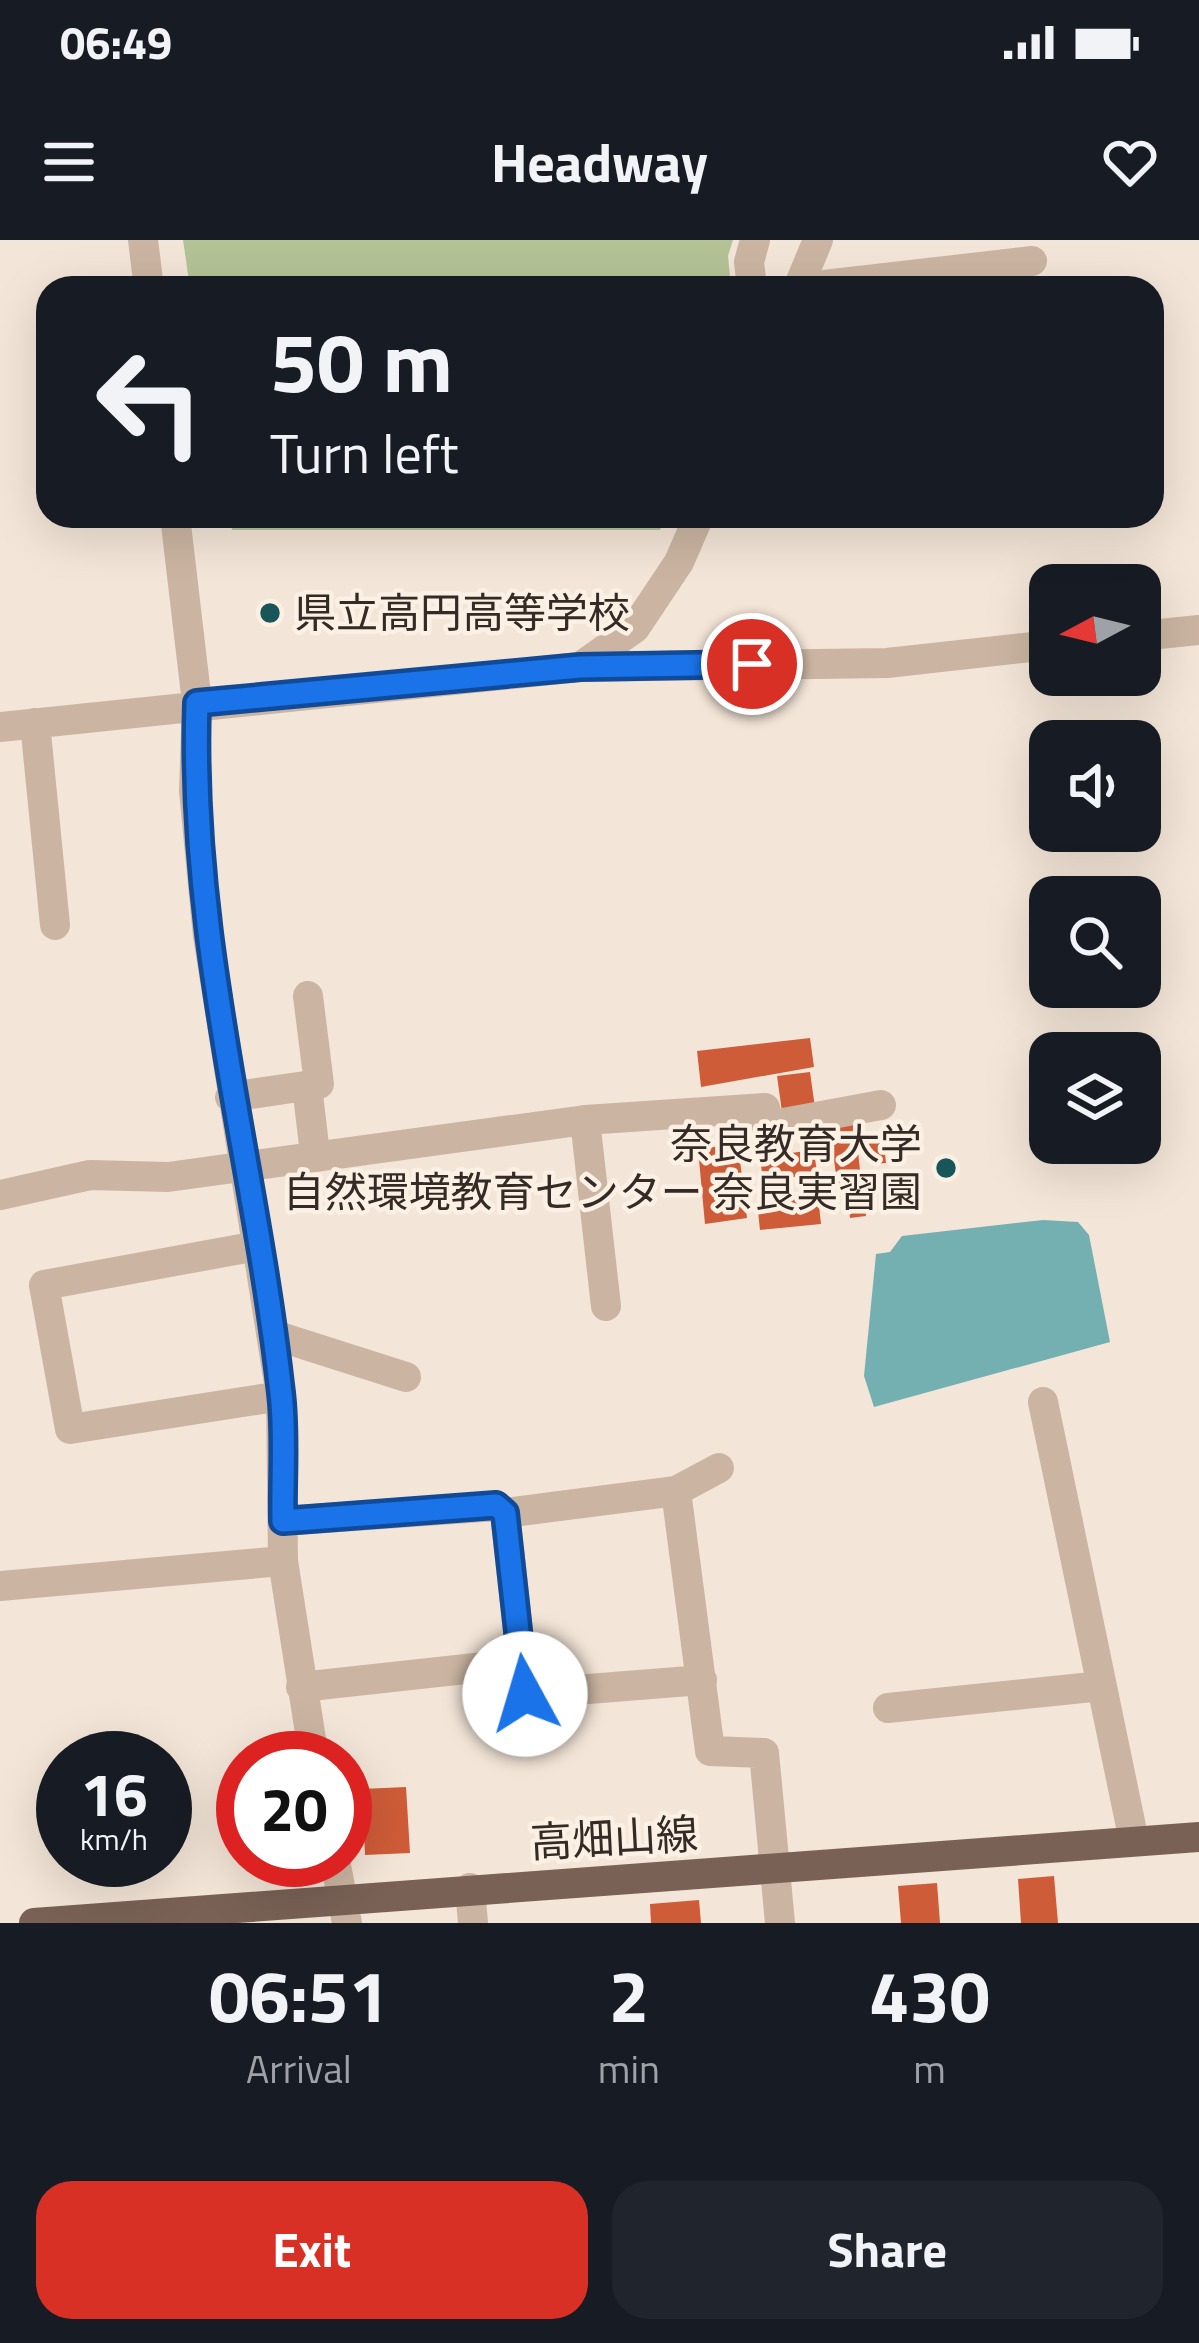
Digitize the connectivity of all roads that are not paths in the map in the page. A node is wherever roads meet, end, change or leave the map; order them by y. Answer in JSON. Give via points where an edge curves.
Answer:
{"nodes":[{"id":1,"x":143,"y":240,"type":"edge"},
{"id":2,"x":754,"y":240,"type":"edge"},
{"id":3,"x":818,"y":240,"type":"edge"},
{"id":4,"x":1032,"y":261,"type":"dead end"},
{"id":5,"x":148,"y":276,"type":"edge"},
{"id":6,"x":751,"y":276,"type":"edge"},
{"id":7,"x":803,"y":276,"type":"edge"},
{"id":8,"x":902,"y":276,"type":"edge"},
{"id":9,"x":177,"y":528,"type":"edge"},
{"id":10,"x":695,"y":528,"type":"edge"},
{"id":11,"x":1199,"y":630,"type":"edge"},
{"id":12,"x":1161,"y":634,"type":"edge"},
{"id":13,"x":1029,"y":648,"type":"edge"},
{"id":14,"x":580,"y":667,"type":"junction"},
{"id":15,"x":197,"y":703,"type":"junction"},
{"id":16,"x":35,"y":723,"type":"junction"},
{"id":17,"x":0,"y":727,"type":"edge"},
{"id":18,"x":55,"y":925,"type":"dead end"},
{"id":19,"x":308,"y":996,"type":"dead end"},
{"id":20,"x":307,"y":1086,"type":"junction"},
{"id":21,"x":230,"y":1097,"type":"junction"},
{"id":22,"x":880,"y":1105,"type":"dead end"},
{"id":23,"x":585,"y":1120,"type":"junction"},
{"id":24,"x":315,"y":1154,"type":"junction"},
{"id":25,"x":243,"y":1162,"type":"junction"},
{"id":26,"x":0,"y":1195,"type":"edge"},
{"id":27,"x":257,"y":1246,"type":"junction"},
{"id":28,"x":606,"y":1306,"type":"dead end"},
{"id":29,"x":272,"y":1334,"type":"junction"},
{"id":30,"x":406,"y":1377,"type":"dead end"},
{"id":31,"x":281,"y":1396,"type":"junction"},
{"id":32,"x":1043,"y":1402,"type":"dead end"},
{"id":33,"x":719,"y":1468,"type":"dead end"},
{"id":34,"x":676,"y":1491,"type":"junction"},
{"id":35,"x":505,"y":1513,"type":"junction"},
{"id":36,"x":283,"y":1521,"type":"junction"},
{"id":37,"x":283,"y":1561,"type":"junction"},
{"id":38,"x":0,"y":1586,"type":"edge"},
{"id":39,"x":521,"y":1663,"type":"junction"},
{"id":40,"x":702,"y":1680,"type":"junction"},
{"id":41,"x":1102,"y":1686,"type":"junction"},
{"id":42,"x":301,"y":1687,"type":"junction"},
{"id":43,"x":887,"y":1708,"type":"dead end"},
{"id":44,"x":309,"y":1731,"type":"edge"},
{"id":45,"x":1199,"y":1837,"type":"edge"},
{"id":46,"x":1133,"y":1841,"type":"junction"},
{"id":47,"x":777,"y":1869,"type":"junction"},
{"id":48,"x":470,"y":1888,"type":"junction"},
{"id":49,"x":345,"y":1911,"type":"edge"},
{"id":50,"x":34,"y":1923,"type":"edge"},
{"id":51,"x":473,"y":1923,"type":"edge"},
{"id":52,"x":780,"y":1923,"type":"edge"}],
"edges":[{"from":1,"to":5,"type":"street"},
{"from":2,"to":6,"type":"street"},
{"from":3,"to":7,"type":"street"},
{"from":4,"to":8,"type":"street"},
{"from":9,"to":15,"type":"street"},
{"from":10,"to":14,"type":"street","via":[[635,628]]},
{"from":11,"to":12,"type":"street"},
{"from":13,"to":14,"type":"street","via":[[886,663]]},
{"from":14,"to":15,"type":"street"},
{"from":15,"to":16,"type":"street"},
{"from":15,"to":21,"type":"street","via":[[194,791]]},
{"from":16,"to":17,"type":"street"},
{"from":16,"to":18,"type":"street"},
{"from":19,"to":20,"type":"street","via":[[319,1084]]},
{"from":20,"to":21,"type":"street"},
{"from":20,"to":24,"type":"street"},
{"from":21,"to":25,"type":"street"},
{"from":22,"to":23,"type":"street","via":[[767,1126],[765,1108]]},
{"from":23,"to":24,"type":"street"},
{"from":23,"to":28,"type":"street"},
{"from":24,"to":25,"type":"street"},
{"from":25,"to":26,"type":"street","via":[[168,1177],[90,1175]]},
{"from":25,"to":27,"type":"street"},
{"from":27,"to":29,"type":"street"},
{"from":27,"to":31,"type":"street","via":[[44,1285],[70,1429]]},
{"from":29,"to":30,"type":"street"},
{"from":29,"to":31,"type":"street"},
{"from":31,"to":36,"type":"street"},
{"from":32,"to":41,"type":"street"},
{"from":33,"to":34,"type":"street"},
{"from":34,"to":35,"type":"street"},
{"from":34,"to":40,"type":"street"},
{"from":35,"to":36,"type":"street","via":[[496,1505]]},
{"from":35,"to":39,"type":"street"},
{"from":36,"to":37,"type":"street"},
{"from":37,"to":38,"type":"street"},
{"from":37,"to":42,"type":"street"},
{"from":39,"to":40,"type":"street","via":[[525,1694]]},
{"from":39,"to":42,"type":"street"},
{"from":40,"to":47,"type":"street","via":[[710,1751],[764,1753]]},
{"from":41,"to":43,"type":"street"},
{"from":41,"to":46,"type":"street"},
{"from":42,"to":44,"type":"street"},
{"from":45,"to":46,"type":"main road","name":"高畑山線"},
{"from":46,"to":47,"type":"main road","name":"高畑山線"},
{"from":47,"to":48,"type":"main road","name":"高畑山線"},
{"from":47,"to":52,"type":"street"},
{"from":48,"to":49,"type":"main road","name":"高畑山線"},
{"from":48,"to":51,"type":"street"},
{"from":49,"to":50,"type":"main road","name":"高畑山線"}]}
